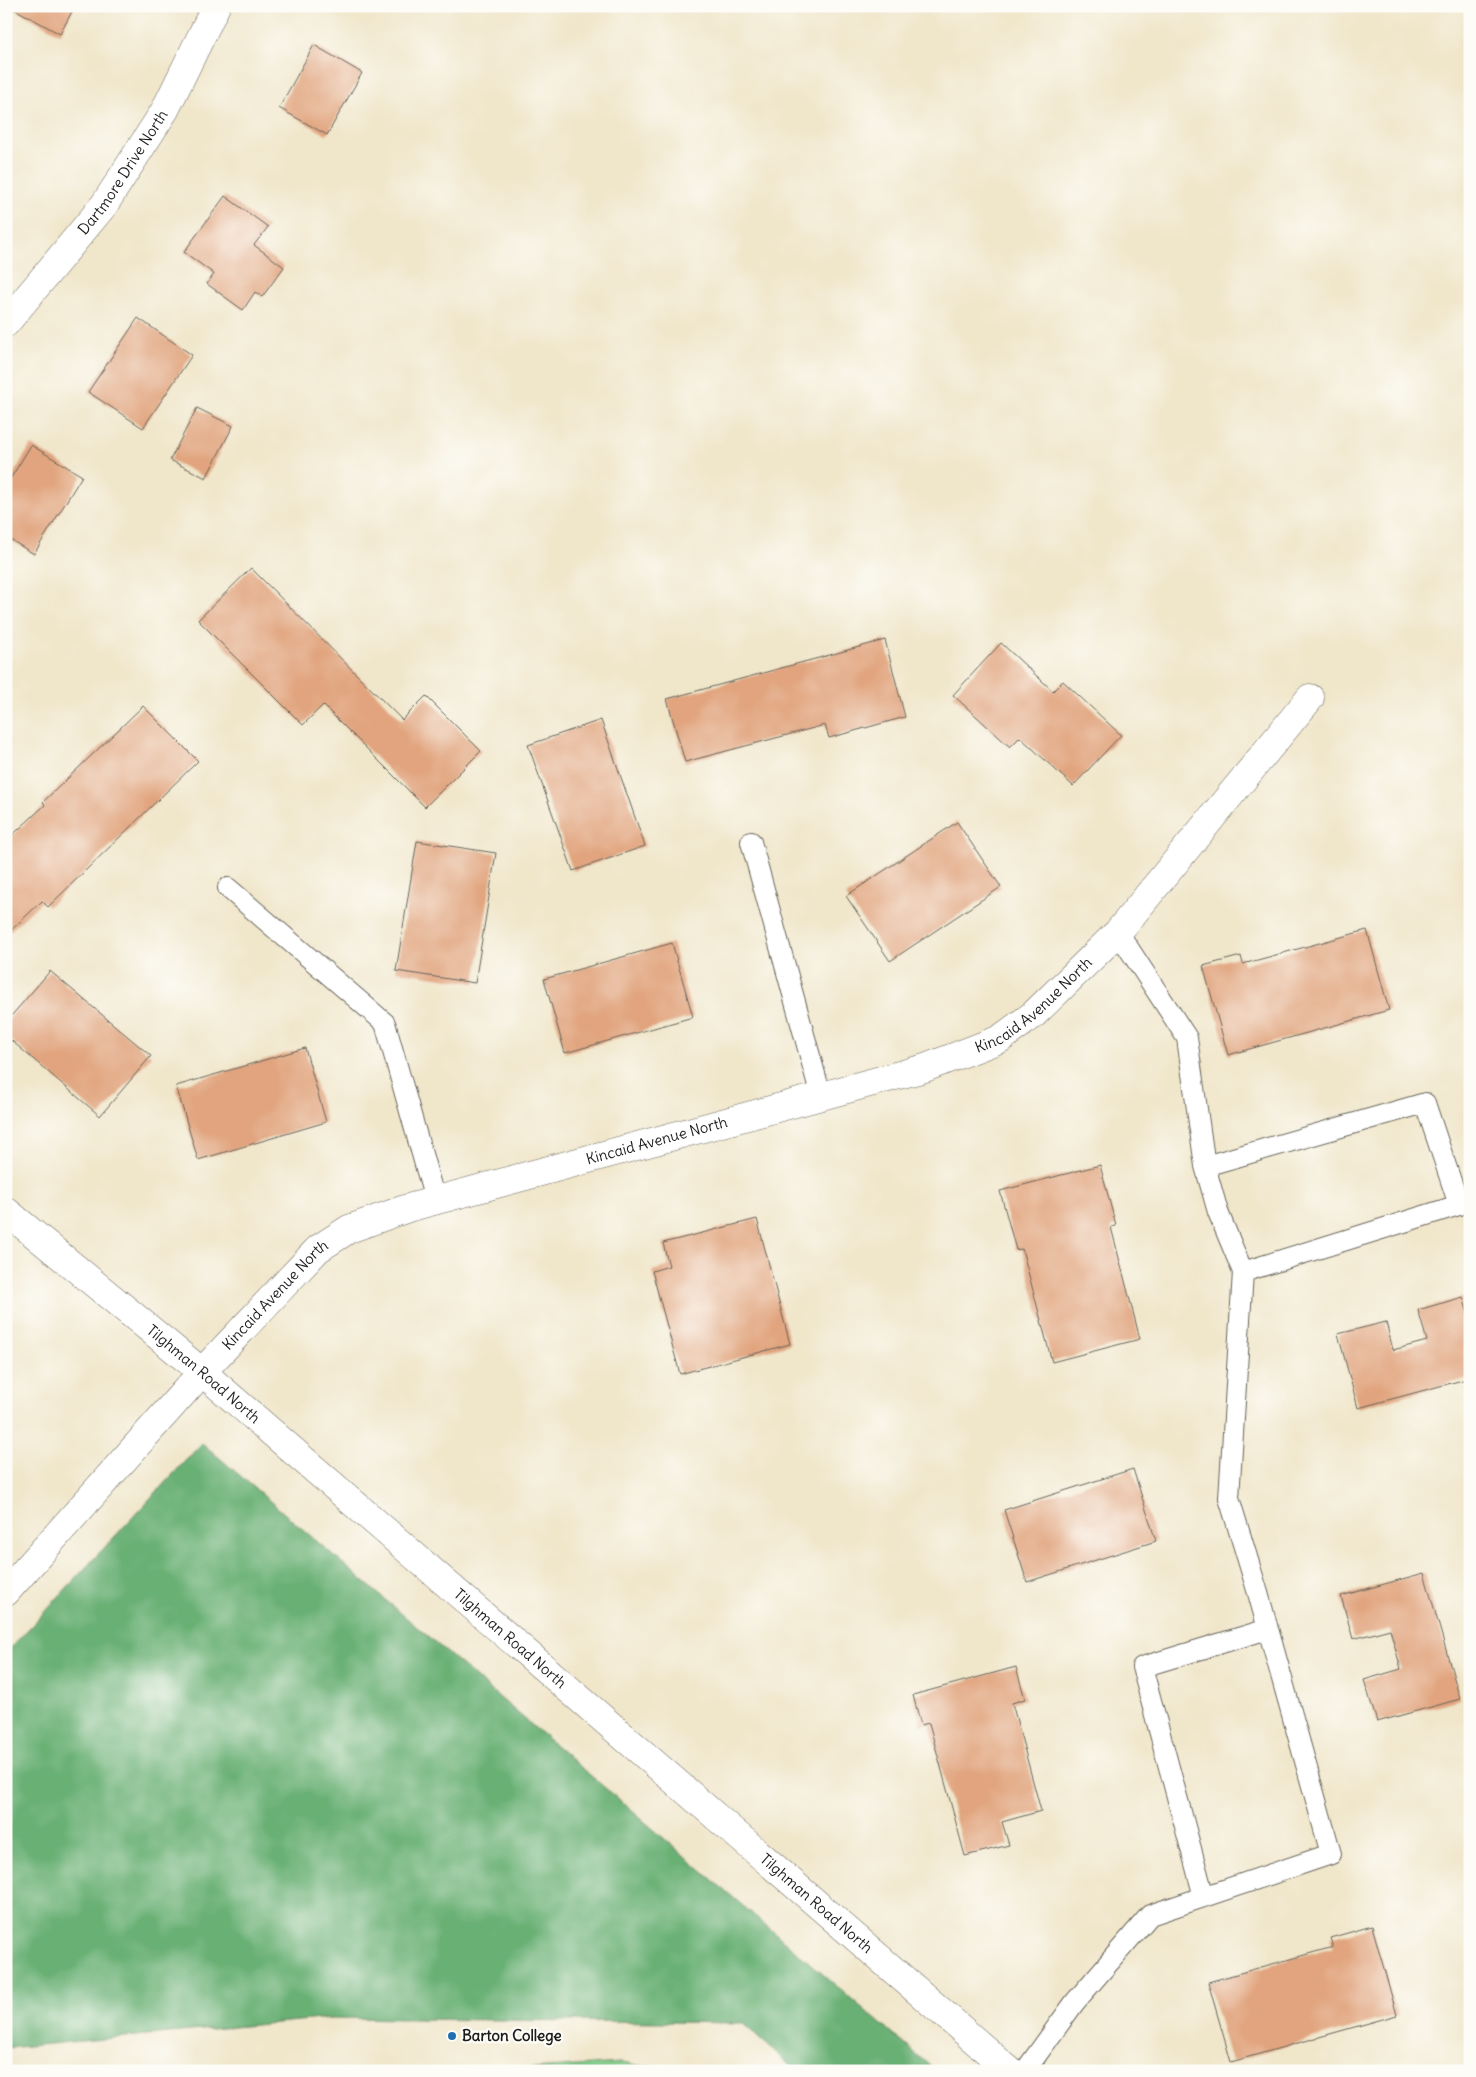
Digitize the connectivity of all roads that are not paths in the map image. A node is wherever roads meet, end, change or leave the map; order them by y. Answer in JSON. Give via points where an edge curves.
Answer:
{"nodes":[{"id":1,"x":216,"y":6,"type":"edge"},
{"id":2,"x":6,"y":323,"type":"edge"},
{"id":3,"x":1310,"y":698,"type":"dead end"},
{"id":4,"x":751,"y":842,"type":"dead end"},
{"id":5,"x":228,"y":888,"type":"dead end"},
{"id":6,"x":1118,"y":932,"type":"junction"},
{"id":7,"x":821,"y":1096,"type":"junction"},
{"id":8,"x":1205,"y":1166,"type":"junction"},
{"id":9,"x":435,"y":1200,"type":"junction"},
{"id":10,"x":6,"y":1211,"type":"edge"},
{"id":11,"x":1243,"y":1272,"type":"junction"},
{"id":12,"x":202,"y":1372,"type":"junction"},
{"id":13,"x":6,"y":1592,"type":"edge"},
{"id":14,"x":1268,"y":1629,"type":"junction"},
{"id":15,"x":1204,"y":1897,"type":"junction"},
{"id":16,"x":1010,"y":2071,"type":"edge"},
{"id":17,"x":1026,"y":2071,"type":"edge"}],
"edges":[{"from":1,"to":2,"type":"street","name":"Dartmore Drive North","via":[[165,110],[104,205]]},
{"from":3,"to":6,"type":"street","name":"Kincaid Avenue North"},
{"from":4,"to":7,"type":"lane"},
{"from":5,"to":9,"type":"lane","via":[[385,1023]]},
{"from":6,"to":7,"type":"street","name":"Kincaid Avenue North","via":[[1034,1014],[1000,1040],[925,1068]]},
{"from":6,"to":8,"type":"lane","via":[[1187,1038]]},
{"from":7,"to":9,"type":"street","name":"Kincaid Avenue North"},
{"from":8,"to":11,"type":"lane","via":[[1218,1212]]},
{"from":8,"to":11,"type":"lane","via":[[1425,1103],[1459,1205]]},
{"from":9,"to":12,"type":"street","name":"Kincaid Avenue North","via":[[349,1229],[318,1248]]},
{"from":10,"to":12,"type":"street","name":"Tilghman Road North"},
{"from":11,"to":14,"type":"lane","via":[[1229,1498]]},
{"from":12,"to":13,"type":"street","name":"Kincaid Avenue North"},
{"from":12,"to":16,"type":"street","name":"Tilghman Road North"},
{"from":14,"to":15,"type":"lane","via":[[1331,1854]]},
{"from":14,"to":15,"type":"lane","via":[[1142,1667]]},
{"from":15,"to":17,"type":"lane","via":[[1150,1915],[1075,2002]]}]}
